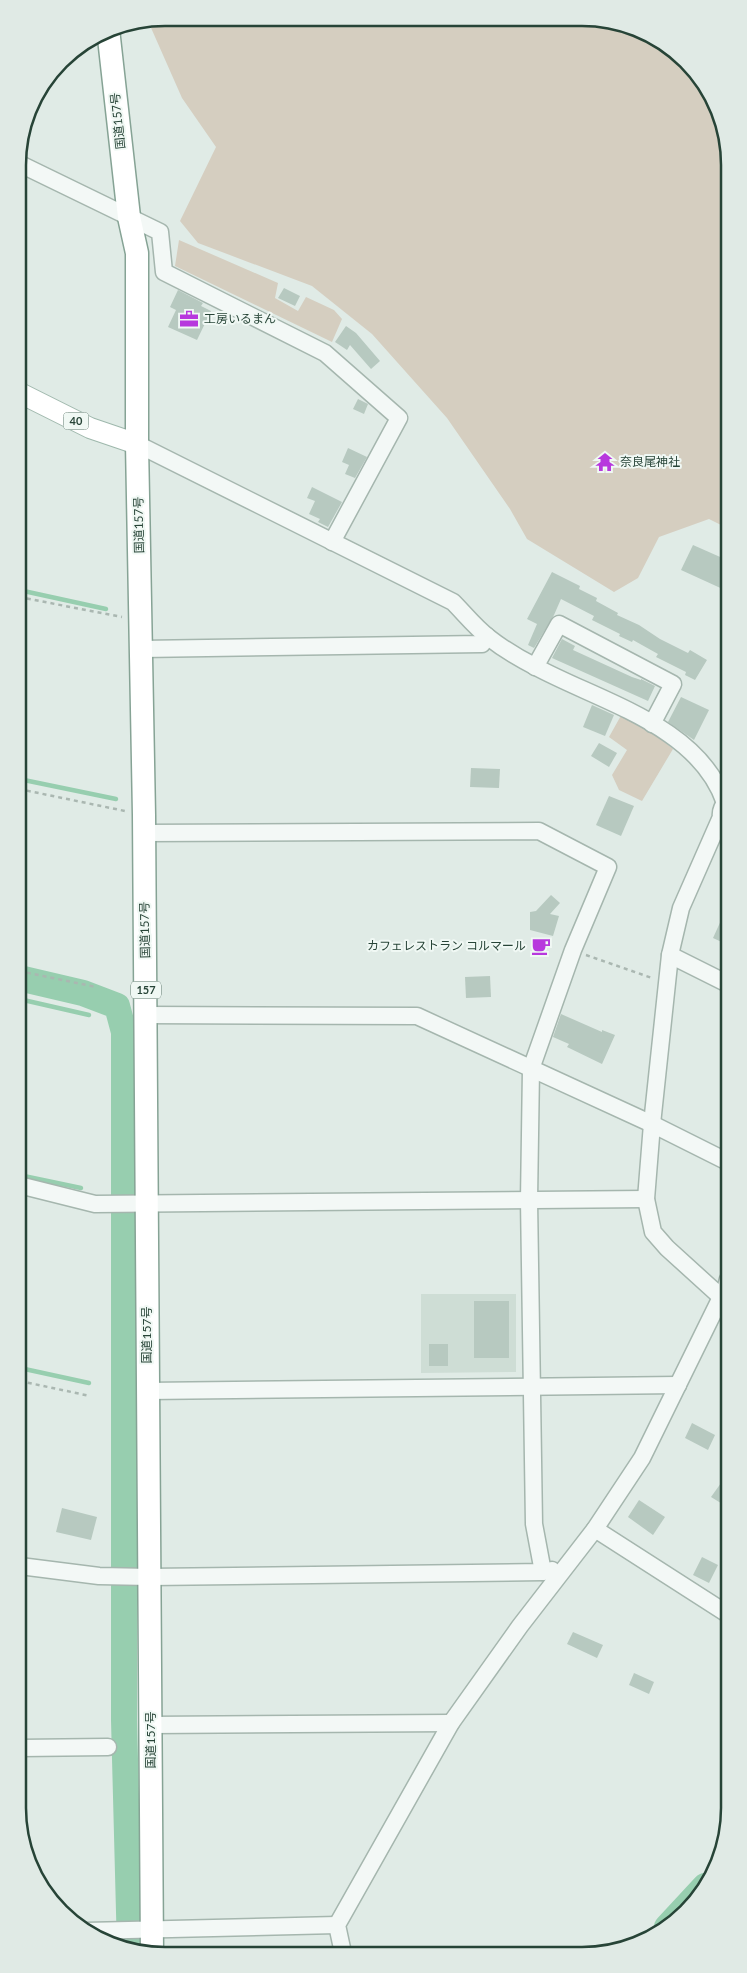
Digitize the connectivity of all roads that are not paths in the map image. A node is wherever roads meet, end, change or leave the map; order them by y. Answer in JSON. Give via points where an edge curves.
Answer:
{"nodes":[{"id":1,"x":109,"y":38,"type":"edge"},
{"id":2,"x":27,"y":167,"type":"edge"},
{"id":3,"x":129,"y":217,"type":"junction"},
{"id":4,"x":27,"y":396,"type":"edge"},
{"id":5,"x":137,"y":444,"type":"junction"},
{"id":6,"x":332,"y":542,"type":"junction"},
{"id":7,"x":487,"y":636,"type":"junction"},
{"id":8,"x":142,"y":649,"type":"junction"},
{"id":9,"x":535,"y":667,"type":"junction"},
{"id":10,"x":652,"y":724,"type":"junction"},
{"id":11,"x":721,"y":791,"type":"edge"},
{"id":12,"x":721,"y":818,"type":"edge"},
{"id":13,"x":144,"y":824,"type":"junction"},
{"id":14,"x":670,"y":955,"type":"junction"},
{"id":15,"x":721,"y":980,"type":"edge"},
{"id":16,"x":146,"y":1015,"type":"junction"},
{"id":17,"x":531,"y":1070,"type":"junction"},
{"id":18,"x":652,"y":1124,"type":"junction"},
{"id":19,"x":720,"y":1158,"type":"edge"},
{"id":20,"x":26,"y":1187,"type":"edge"},
{"id":21,"x":646,"y":1199,"type":"junction"},
{"id":22,"x":529,"y":1200,"type":"junction"},
{"id":23,"x":140,"y":1203,"type":"junction"},
{"id":24,"x":721,"y":1298,"type":"edge"},
{"id":25,"x":720,"y":1299,"type":"edge"},
{"id":26,"x":678,"y":1385,"type":"junction"},
{"id":27,"x":533,"y":1387,"type":"junction"},
{"id":28,"x":147,"y":1391,"type":"junction"},
{"id":29,"x":595,"y":1529,"type":"junction"},
{"id":30,"x":26,"y":1567,"type":"edge"},
{"id":31,"x":564,"y":1568,"type":"junction"},
{"id":32,"x":543,"y":1572,"type":"junction"},
{"id":33,"x":150,"y":1577,"type":"junction"},
{"id":34,"x":720,"y":1609,"type":"edge"},
{"id":35,"x":451,"y":1723,"type":"junction"},
{"id":36,"x":151,"y":1725,"type":"junction"},
{"id":37,"x":108,"y":1747,"type":"dead end"},
{"id":38,"x":26,"y":1748,"type":"edge"},
{"id":39,"x":336,"y":1925,"type":"junction"},
{"id":40,"x":153,"y":1930,"type":"junction"},
{"id":41,"x":102,"y":1931,"type":"edge"},
{"id":42,"x":152,"y":1946,"type":"edge"},
{"id":43,"x":341,"y":1947,"type":"edge"}],
"edges":[{"from":1,"to":3,"type":"highway","name":"国道157号","number":"157"},
{"from":2,"to":3,"type":"street"},
{"from":3,"to":5,"type":"highway","name":"国道157号","number":"157","via":[[137,253]]},
{"from":3,"to":6,"type":"street","via":[[160,232],[164,272],[325,353],[399,418]]},
{"from":4,"to":5,"type":"main road","number":"40","via":[[90,428]]},
{"from":5,"to":6,"type":"street"},
{"from":5,"to":8,"type":"highway","name":"国道157号","number":"157"},
{"from":6,"to":7,"type":"street","via":[[453,602]]},
{"from":7,"to":8,"type":"street","via":[[482,644]]},
{"from":7,"to":9,"type":"street"},
{"from":8,"to":13,"type":"highway","name":"国道157号","number":"157"},
{"from":9,"to":10,"type":"street"},
{"from":9,"to":10,"type":"street","via":[[559,624],[673,684]]},
{"from":10,"to":11,"type":"street","via":[[673,736],[706,766]]},
{"from":12,"to":14,"type":"street","via":[[681,908]]},
{"from":13,"to":16,"type":"highway","name":"国道157号","number":"157"},
{"from":13,"to":17,"type":"street","via":[[539,831],[608,867],[573,950]]},
{"from":14,"to":15,"type":"street"},
{"from":14,"to":18,"type":"street"},
{"from":16,"to":17,"type":"street","via":[[417,1016]]},
{"from":16,"to":23,"type":"highway","name":"国道157号","number":"157"},
{"from":17,"to":18,"type":"street"},
{"from":17,"to":22,"type":"street"},
{"from":18,"to":19,"type":"street"},
{"from":18,"to":21,"type":"street"},
{"from":20,"to":23,"type":"street","via":[[95,1204]]},
{"from":21,"to":22,"type":"street"},
{"from":21,"to":24,"type":"street","via":[[653,1232]]},
{"from":22,"to":23,"type":"street"},
{"from":22,"to":27,"type":"street"},
{"from":23,"to":28,"type":"highway","name":"国道157号","number":"157"},
{"from":25,"to":26,"type":"street"},
{"from":26,"to":27,"type":"street"},
{"from":26,"to":29,"type":"street","via":[[642,1458]]},
{"from":27,"to":28,"type":"street"},
{"from":27,"to":32,"type":"street","via":[[534,1524]]},
{"from":28,"to":33,"type":"highway","name":"国道157号","number":"157"},
{"from":29,"to":31,"type":"street"},
{"from":29,"to":34,"type":"street"},
{"from":30,"to":33,"type":"street","via":[[99,1576]]},
{"from":31,"to":32,"type":"street"},
{"from":31,"to":35,"type":"street"},
{"from":32,"to":33,"type":"street"},
{"from":33,"to":36,"type":"highway","name":"国道157号","number":"157"},
{"from":35,"to":36,"type":"street"},
{"from":35,"to":39,"type":"street"},
{"from":36,"to":40,"type":"highway","name":"国道157号","number":"157"},
{"from":37,"to":38,"type":"street"},
{"from":39,"to":40,"type":"street"},
{"from":39,"to":43,"type":"street"},
{"from":40,"to":41,"type":"street"},
{"from":40,"to":42,"type":"highway","name":"国道157号","number":"157"}]}
